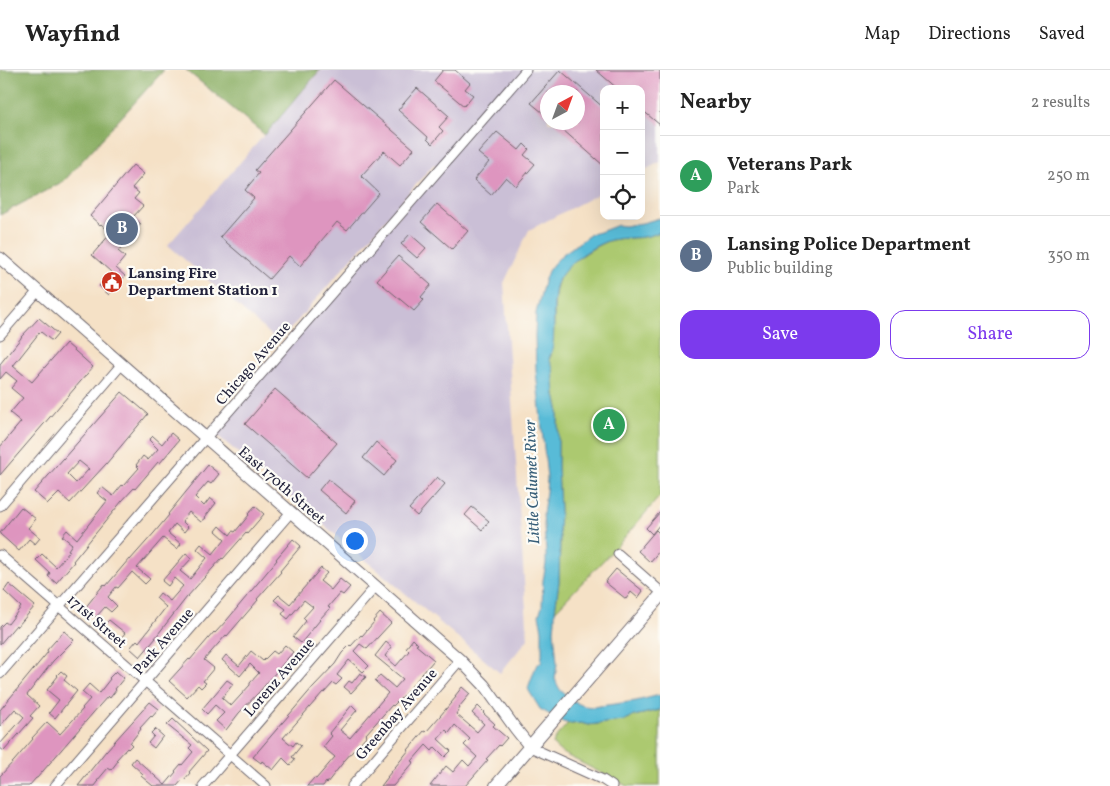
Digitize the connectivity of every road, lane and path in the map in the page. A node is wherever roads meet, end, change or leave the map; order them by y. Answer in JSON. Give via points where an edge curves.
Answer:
{"nodes":[{"id":1,"x":526,"y":70,"type":"edge"},
{"id":2,"x":0,"y":258,"type":"edge"},
{"id":3,"x":38,"y":291,"type":"junction"},
{"id":4,"x":0,"y":335,"type":"edge"},
{"id":5,"x":122,"y":364,"type":"junction"},
{"id":6,"x":206,"y":438,"type":"junction"},
{"id":7,"x":0,"y":506,"type":"edge"},
{"id":8,"x":291,"y":512,"type":"junction"},
{"id":9,"x":618,"y":554,"type":"dead end"},
{"id":10,"x":0,"y":555,"type":"edge"},
{"id":11,"x":376,"y":586,"type":"junction"},
{"id":12,"x":660,"y":591,"type":"edge"},
{"id":13,"x":660,"y":596,"type":"edge"},
{"id":14,"x":59,"y":606,"type":"junction"},
{"id":15,"x":460,"y":660,"type":"junction"},
{"id":16,"x":0,"y":674,"type":"edge"},
{"id":17,"x":146,"y":682,"type":"junction"},
{"id":18,"x":530,"y":747,"type":"junction"},
{"id":19,"x":230,"y":755,"type":"junction"},
{"id":20,"x":55,"y":786,"type":"edge"},
{"id":21,"x":202,"y":786,"type":"edge"},
{"id":22,"x":266,"y":786,"type":"edge"},
{"id":23,"x":352,"y":786,"type":"edge"},
{"id":24,"x":496,"y":786,"type":"edge"},
{"id":25,"x":612,"y":786,"type":"edge"}],
"edges":[{"from":1,"to":6,"type":"street","name":"Chicago Avenue"},
{"from":2,"to":3,"type":"street","name":"East 170th Street"},
{"from":3,"to":4,"type":"street"},
{"from":3,"to":5,"type":"street","name":"East 170th Street"},
{"from":5,"to":6,"type":"street","name":"East 170th Street"},
{"from":5,"to":7,"type":"street"},
{"from":6,"to":8,"type":"street","name":"East 170th Street"},
{"from":6,"to":14,"type":"street","name":"Chicago Avenue"},
{"from":8,"to":11,"type":"street","name":"East 170th Street"},
{"from":8,"to":17,"type":"street","name":"Park Avenue"},
{"from":9,"to":12,"type":"street"},
{"from":10,"to":14,"type":"street","name":"171st Street"},
{"from":11,"to":15,"type":"street","name":"East 170th Street"},
{"from":11,"to":19,"type":"street","name":"Lorenz Avenue"},
{"from":13,"to":18,"type":"main road"},
{"from":14,"to":16,"type":"street","name":"Chicago Avenue"},
{"from":14,"to":17,"type":"street","name":"171st Street"},
{"from":15,"to":18,"type":"street","name":"East 170th Street","via":[[484,685]]},
{"from":15,"to":23,"type":"street","name":"Greenbay Avenue"},
{"from":17,"to":19,"type":"street","name":"171st Street"},
{"from":17,"to":20,"type":"street","name":"Park Avenue"},
{"from":18,"to":24,"type":"main road"},
{"from":18,"to":25,"type":"street","name":"East 170th Street"},
{"from":19,"to":21,"type":"street","name":"Lorenz Avenue"},
{"from":19,"to":22,"type":"street","name":"171st Street"}]}
